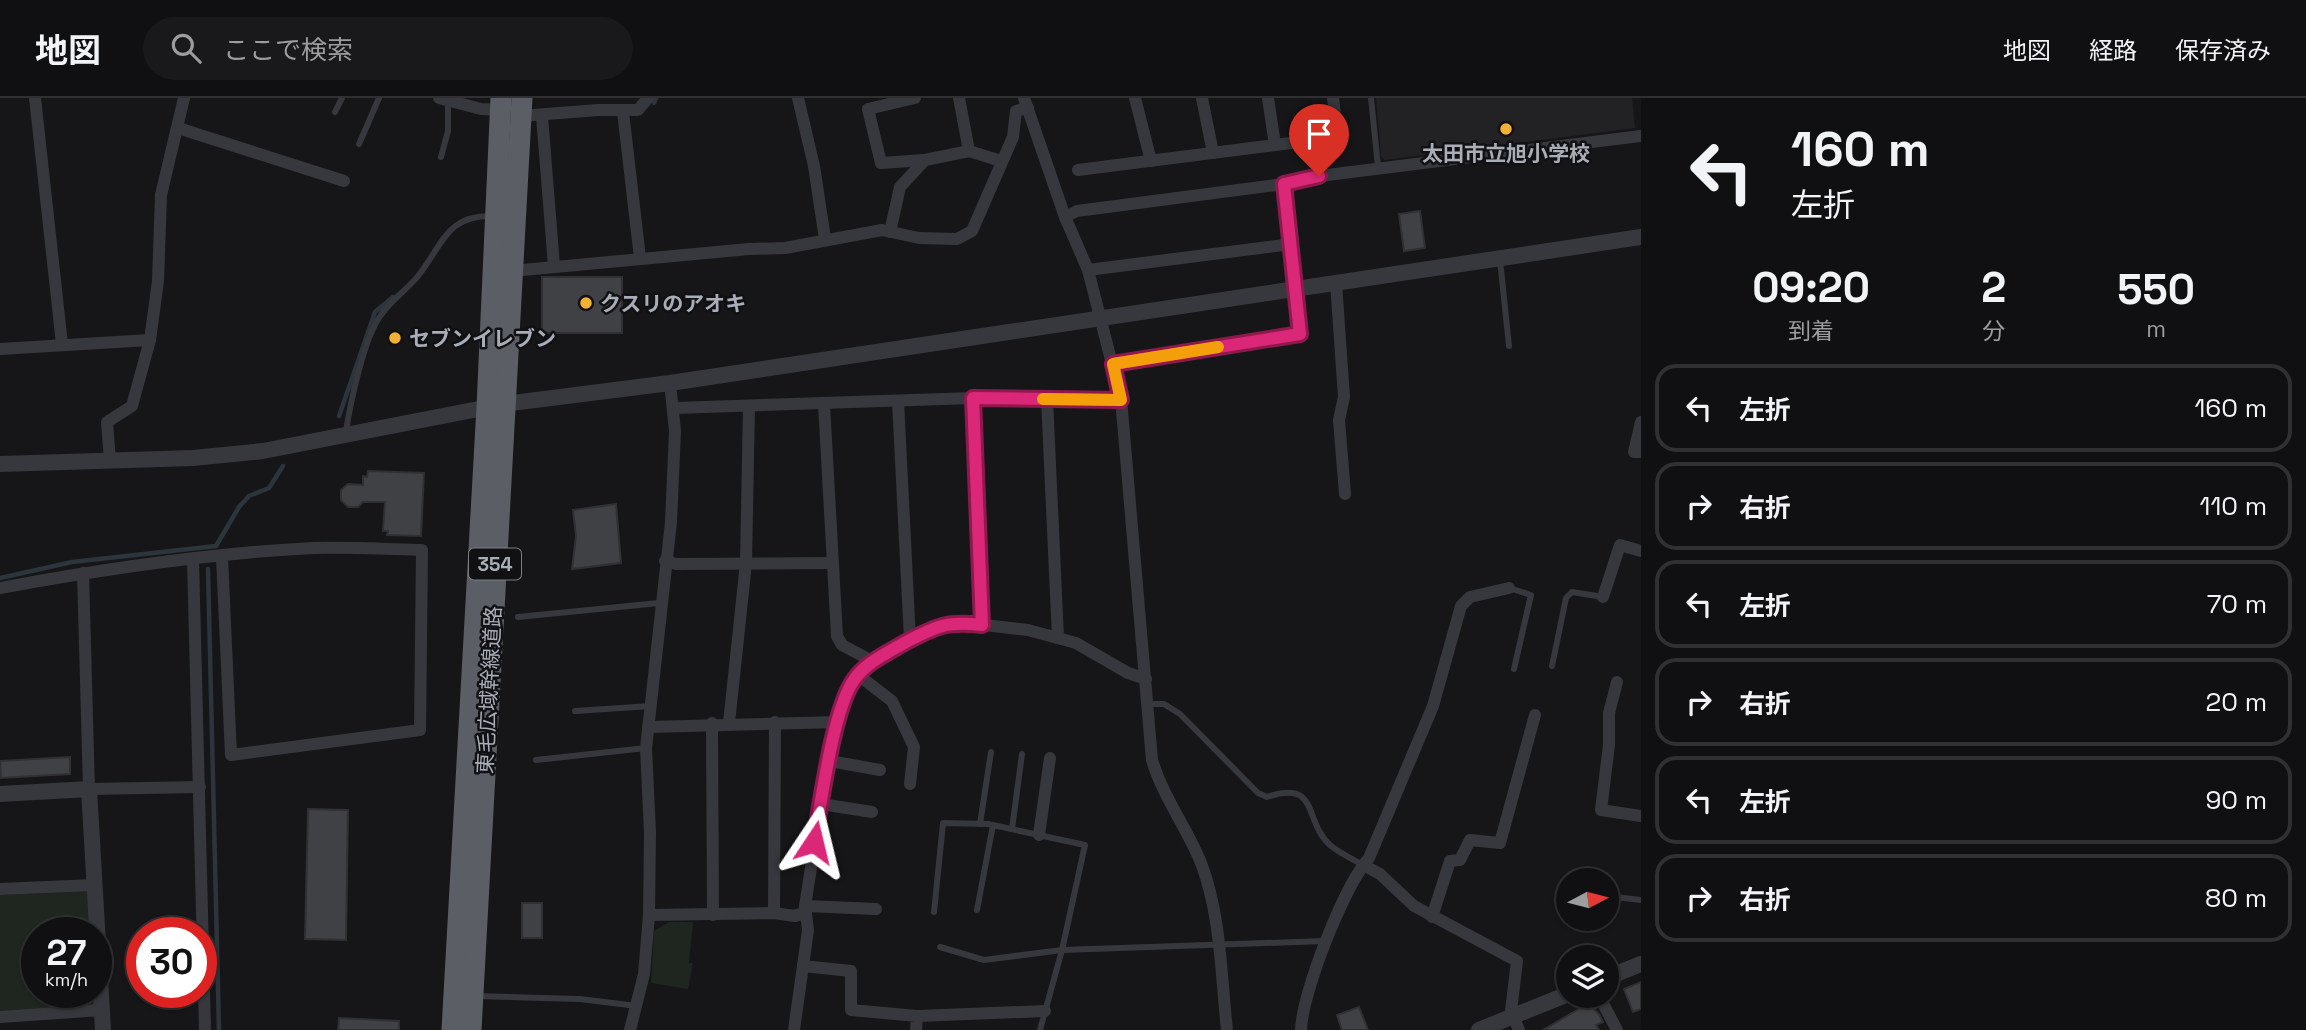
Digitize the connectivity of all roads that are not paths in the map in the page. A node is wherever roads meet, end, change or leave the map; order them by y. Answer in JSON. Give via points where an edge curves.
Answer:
{"nodes":[{"id":1,"x":35,"y":98,"type":"edge"},
{"id":2,"x":184,"y":98,"type":"edge"},
{"id":3,"x":342,"y":98,"type":"edge"},
{"id":4,"x":379,"y":98,"type":"edge"},
{"id":5,"x":648,"y":98,"type":"edge"},
{"id":6,"x":798,"y":98,"type":"edge"},
{"id":7,"x":915,"y":98,"type":"edge"},
{"id":8,"x":959,"y":98,"type":"edge"},
{"id":9,"x":1135,"y":98,"type":"edge"},
{"id":10,"x":1202,"y":98,"type":"edge"},
{"id":11,"x":1268,"y":98,"type":"edge"},
{"id":12,"x":1333,"y":98,"type":"edge"},
{"id":13,"x":1371,"y":98,"type":"edge"},
{"id":14,"x":443,"y":99,"type":"edge"},
{"id":15,"x":867,"y":103,"type":"edge"},
{"id":16,"x":1026,"y":103,"type":"edge"},
{"id":17,"x":500,"y":104,"type":"edge"},
{"id":18,"x":521,"y":107,"type":"edge"},
{"id":19,"x":335,"y":111,"type":"dead end"},
{"id":20,"x":623,"y":112,"type":"junction"},
{"id":21,"x":542,"y":116,"type":"junction"},
{"id":22,"x":178,"y":128,"type":"junction"},
{"id":23,"x":1641,"y":136,"type":"edge"},
{"id":24,"x":359,"y":144,"type":"dead end"},
{"id":25,"x":1275,"y":145,"type":"junction"},
{"id":26,"x":969,"y":151,"type":"junction"},
{"id":27,"x":1213,"y":153,"type":"junction"},
{"id":28,"x":441,"y":157,"type":"dead end"},
{"id":29,"x":925,"y":160,"type":"junction"},
{"id":30,"x":1151,"y":161,"type":"junction"},
{"id":31,"x":1001,"y":162,"type":"junction"},
{"id":32,"x":1378,"y":167,"type":"junction"},
{"id":33,"x":1078,"y":170,"type":"dead end"},
{"id":34,"x":344,"y":181,"type":"dead end"},
{"id":35,"x":1284,"y":184,"type":"junction"},
{"id":36,"x":495,"y":216,"type":"junction"},
{"id":37,"x":1065,"y":217,"type":"junction"},
{"id":38,"x":890,"y":232,"type":"junction"},
{"id":39,"x":1641,"y":237,"type":"edge"},
{"id":40,"x":825,"y":239,"type":"junction"},
{"id":41,"x":1291,"y":244,"type":"junction"},
{"id":42,"x":640,"y":258,"type":"junction"},
{"id":43,"x":1500,"y":258,"type":"junction"},
{"id":44,"x":554,"y":266,"type":"junction"},
{"id":45,"x":1088,"y":270,"type":"junction"},
{"id":46,"x":512,"y":271,"type":"junction"},
{"id":47,"x":1336,"y":283,"type":"junction"},
{"id":48,"x":1296,"y":289,"type":"junction"},
{"id":49,"x":1101,"y":318,"type":"junction"},
{"id":50,"x":150,"y":340,"type":"junction"},
{"id":51,"x":62,"y":344,"type":"junction"},
{"id":52,"x":1509,"y":346,"type":"dead end"},
{"id":53,"x":0,"y":349,"type":"edge"},
{"id":54,"x":1113,"y":364,"type":"junction"},
{"id":55,"x":670,"y":383,"type":"junction"},
{"id":56,"x":973,"y":398,"type":"junction"},
{"id":57,"x":1046,"y":399,"type":"junction"},
{"id":58,"x":1121,"y":400,"type":"junction"},
{"id":59,"x":898,"y":401,"type":"junction"},
{"id":60,"x":824,"y":404,"type":"junction"},
{"id":61,"x":496,"y":406,"type":"junction"},
{"id":62,"x":749,"y":406,"type":"junction"},
{"id":63,"x":674,"y":408,"type":"junction"},
{"id":64,"x":1641,"y":422,"type":"edge"},
{"id":65,"x":346,"y":434,"type":"junction"},
{"id":66,"x":1641,"y":452,"type":"edge"},
{"id":67,"x":110,"y":461,"type":"junction"},
{"id":68,"x":0,"y":464,"type":"edge"},
{"id":69,"x":1345,"y":494,"type":"dead end"},
{"id":70,"x":1641,"y":551,"type":"edge"},
{"id":71,"x":222,"y":557,"type":"junction"},
{"id":72,"x":193,"y":559,"type":"junction"},
{"id":73,"x":665,"y":561,"type":"junction"},
{"id":74,"x":746,"y":563,"type":"junction"},
{"id":75,"x":833,"y":563,"type":"junction"},
{"id":76,"x":82,"y":573,"type":"junction"},
{"id":77,"x":0,"y":588,"type":"edge"},
{"id":78,"x":1508,"y":588,"type":"joint"},
{"id":79,"x":1603,"y":597,"type":"joint"},
{"id":80,"x":659,"y":603,"type":"junction"},
{"id":81,"x":518,"y":617,"type":"dead end"},
{"id":82,"x":982,"y":625,"type":"junction"},
{"id":83,"x":1058,"y":638,"type":"junction"},
{"id":84,"x":910,"y":640,"type":"junction"},
{"id":85,"x":874,"y":662,"type":"junction"},
{"id":86,"x":1552,"y":666,"type":"dead end"},
{"id":87,"x":1514,"y":669,"type":"dead end"},
{"id":88,"x":858,"y":675,"type":"junction"},
{"id":89,"x":1146,"y":679,"type":"junction"},
{"id":90,"x":1617,"y":682,"type":"dead end"},
{"id":91,"x":1147,"y":705,"type":"junction"},
{"id":92,"x":651,"y":706,"type":"junction"},
{"id":93,"x":575,"y":711,"type":"dead end"},
{"id":94,"x":1535,"y":715,"type":"dead end"},
{"id":95,"x":775,"y":722,"type":"junction"},
{"id":96,"x":838,"y":722,"type":"junction"},
{"id":97,"x":712,"y":723,"type":"junction"},
{"id":98,"x":729,"y":723,"type":"junction"},
{"id":99,"x":648,"y":727,"type":"junction"},
{"id":100,"x":646,"y":748,"type":"junction"},
{"id":101,"x":991,"y":752,"type":"dead end"},
{"id":102,"x":1022,"y":754,"type":"dead end"},
{"id":103,"x":1050,"y":758,"type":"dead end"},
{"id":104,"x":536,"y":760,"type":"dead end"},
{"id":105,"x":830,"y":761,"type":"junction"},
{"id":106,"x":880,"y":770,"type":"dead end"},
{"id":107,"x":910,"y":784,"type":"dead end"},
{"id":108,"x":200,"y":787,"type":"junction"},
{"id":109,"x":89,"y":789,"type":"junction"},
{"id":110,"x":0,"y":794,"type":"edge"},
{"id":111,"x":821,"y":804,"type":"junction"},
{"id":112,"x":872,"y":812,"type":"dead end"},
{"id":113,"x":1641,"y":816,"type":"edge"},
{"id":114,"x":980,"y":824,"type":"junction"},
{"id":115,"x":993,"y":825,"type":"junction"},
{"id":116,"x":1012,"y":829,"type":"junction"},
{"id":117,"x":1039,"y":835,"type":"junction"},
{"id":118,"x":1363,"y":864,"type":"junction"},
{"id":119,"x":94,"y":885,"type":"junction"},
{"id":120,"x":0,"y":889,"type":"edge"},
{"id":121,"x":1619,"y":897,"type":"edge"},
{"id":122,"x":1641,"y":900,"type":"edge"},
{"id":123,"x":806,"y":909,"type":"junction"},
{"id":124,"x":876,"y":909,"type":"dead end"},
{"id":125,"x":977,"y":910,"type":"dead end"},
{"id":126,"x":934,"y":912,"type":"dead end"},
{"id":127,"x":774,"y":913,"type":"junction"},
{"id":128,"x":649,"y":915,"type":"junction"},
{"id":129,"x":713,"y":915,"type":"junction"},
{"id":130,"x":1432,"y":917,"type":"junction"},
{"id":131,"x":1325,"y":942,"type":"junction"},
{"id":132,"x":940,"y":947,"type":"dead end"},
{"id":133,"x":1218,"y":947,"type":"junction"},
{"id":134,"x":1062,"y":950,"type":"junction"},
{"id":135,"x":1641,"y":964,"type":"edge"},
{"id":136,"x":803,"y":966,"type":"junction"},
{"id":137,"x":1619,"y":973,"type":"edge"},
{"id":138,"x":473,"y":996,"type":"junction"},
{"id":139,"x":1556,"y":1001,"type":"edge"},
{"id":140,"x":637,"y":1006,"type":"junction"},
{"id":141,"x":1605,"y":1008,"type":"edge"},
{"id":142,"x":102,"y":1010,"type":"junction"},
{"id":143,"x":1045,"y":1011,"type":"junction"},
{"id":144,"x":918,"y":1016,"type":"junction"},
{"id":145,"x":0,"y":1017,"type":"edge"},
{"id":146,"x":1516,"y":1024,"type":"edge"},
{"id":147,"x":103,"y":1030,"type":"edge"},
{"id":148,"x":205,"y":1030,"type":"edge"},
{"id":149,"x":452,"y":1030,"type":"edge"},
{"id":150,"x":471,"y":1030,"type":"edge"},
{"id":151,"x":630,"y":1030,"type":"edge"},
{"id":152,"x":794,"y":1030,"type":"edge"},
{"id":153,"x":916,"y":1030,"type":"edge"},
{"id":154,"x":1040,"y":1030,"type":"edge"},
{"id":155,"x":1227,"y":1030,"type":"edge"},
{"id":156,"x":1301,"y":1030,"type":"edge"},
{"id":157,"x":1479,"y":1030,"type":"edge"},
{"id":158,"x":1617,"y":1030,"type":"edge"}],
"edges":[{"from":1,"to":51,"type":"street"},
{"from":2,"to":22,"type":"street"},
{"from":3,"to":19,"type":"lane"},
{"from":4,"to":24,"type":"lane"},
{"from":5,"to":20,"type":"street","via":[[638,110]]},
{"from":6,"to":40,"type":"street"},
{"from":7,"to":15,"type":"street"},
{"from":8,"to":26,"type":"street"},
{"from":9,"to":30,"type":"street"},
{"from":10,"to":27,"type":"street"},
{"from":11,"to":25,"type":"street"},
{"from":12,"to":25,"type":"street","via":[[1337,130],[1330,138]]},
{"from":13,"to":32,"type":"lane"},
{"from":14,"to":17,"type":"street"},
{"from":14,"to":28,"type":"lane","via":[[448,131]]},
{"from":15,"to":29,"type":"street","via":[[881,163]]},
{"from":16,"to":31,"type":"street","via":[[1017,111],[1013,137]]},
{"from":16,"to":37,"type":"street"},
{"from":17,"to":36,"type":"highway","name":"東毛広域幹線道路","number":"354"},
{"from":18,"to":21,"type":"street"},
{"from":18,"to":46,"type":"highway","name":"東毛広域幹線道路","number":"354"},
{"from":20,"to":21,"type":"street"},
{"from":20,"to":42,"type":"street"},
{"from":21,"to":44,"type":"street"},
{"from":22,"to":34,"type":"street"},
{"from":22,"to":50,"type":"street","via":[[161,195],[158,281]]},
{"from":23,"to":32,"type":"street"},
{"from":25,"to":27,"type":"street"},
{"from":26,"to":29,"type":"street"},
{"from":26,"to":31,"type":"street"},
{"from":27,"to":30,"type":"street"},
{"from":29,"to":38,"type":"street","via":[[900,187]]},
{"from":30,"to":33,"type":"street"},
{"from":31,"to":38,"type":"street","via":[[972,231],[957,239]]},
{"from":32,"to":35,"type":"street"},
{"from":35,"to":37,"type":"street","via":[[1077,211]]},
{"from":35,"to":41,"type":"street"},
{"from":36,"to":61,"type":"highway","name":"東毛広域幹線道路","number":"354"},
{"from":36,"to":65,"type":"lane","via":[[472,216],[451,228],[418,276],[379,316],[352,393]]},
{"from":37,"to":45,"type":"street"},
{"from":38,"to":40,"type":"street"},
{"from":39,"to":43,"type":"street"},
{"from":40,"to":42,"type":"street","via":[[785,248]]},
{"from":41,"to":45,"type":"street"},
{"from":41,"to":48,"type":"street"},
{"from":42,"to":44,"type":"street"},
{"from":43,"to":47,"type":"street"},
{"from":43,"to":52,"type":"lane"},
{"from":44,"to":46,"type":"street"},
{"from":45,"to":49,"type":"street"},
{"from":46,"to":61,"type":"highway","name":"東毛広域幹線道路","number":"354"},
{"from":47,"to":48,"type":"street"},
{"from":47,"to":69,"type":"street"},
{"from":48,"to":49,"type":"street"},
{"from":48,"to":54,"type":"street","via":[[1300,334]]},
{"from":49,"to":54,"type":"street"},
{"from":49,"to":55,"type":"street"},
{"from":50,"to":51,"type":"street"},
{"from":50,"to":67,"type":"street","via":[[131,406],[107,422]]},
{"from":51,"to":53,"type":"street"},
{"from":54,"to":58,"type":"street"},
{"from":55,"to":61,"type":"street"},
{"from":55,"to":63,"type":"street"},
{"from":56,"to":57,"type":"street"},
{"from":56,"to":59,"type":"street"},
{"from":56,"to":82,"type":"street"},
{"from":57,"to":58,"type":"street"},
{"from":57,"to":83,"type":"street"},
{"from":58,"to":89,"type":"street"},
{"from":59,"to":60,"type":"street"},
{"from":59,"to":84,"type":"street"},
{"from":60,"to":62,"type":"street"},
{"from":60,"to":75,"type":"street"},
{"from":61,"to":65,"type":"street"},
{"from":61,"to":138,"type":"highway","name":"東毛広域幹線道路","number":"354"},
{"from":61,"to":149,"type":"highway","name":"東毛広域幹線道路","number":"354"},
{"from":62,"to":63,"type":"street"},
{"from":62,"to":74,"type":"street"},
{"from":63,"to":73,"type":"street","via":[[671,522]]},
{"from":64,"to":66,"type":"street","via":[[1634,452]]},
{"from":65,"to":67,"type":"street","via":[[235,454]]},
{"from":67,"to":68,"type":"street"},
{"from":70,"to":79,"type":"street","via":[[1620,545]]},
{"from":71,"to":71,"type":"street","via":[[315,548],[422,550],[420,730],[231,755]]},
{"from":71,"to":72,"type":"street"},
{"from":72,"to":76,"type":"street"},
{"from":72,"to":108,"type":"street"},
{"from":73,"to":74,"type":"street"},
{"from":73,"to":80,"type":"street"},
{"from":74,"to":75,"type":"street"},
{"from":74,"to":98,"type":"street"},
{"from":75,"to":85,"type":"street","via":[[839,641]]},
{"from":76,"to":77,"type":"street"},
{"from":76,"to":109,"type":"street"},
{"from":78,"to":87,"type":"lane","via":[[1531,595]]},
{"from":78,"to":118,"type":"street","via":[[1470,597],[1461,606],[1433,706],[1399,793]]},
{"from":79,"to":86,"type":"lane","via":[[1572,592],[1566,598]]},
{"from":80,"to":81,"type":"lane"},
{"from":80,"to":92,"type":"street"},
{"from":82,"to":83,"type":"street"},
{"from":82,"to":84,"type":"street","via":[[946,623]]},
{"from":83,"to":89,"type":"street"},
{"from":84,"to":85,"type":"street"},
{"from":85,"to":88,"type":"street"},
{"from":88,"to":96,"type":"street"},
{"from":88,"to":107,"type":"street","via":[[892,701],[914,747]]},
{"from":89,"to":91,"type":"street"},
{"from":90,"to":113,"type":"street","via":[[1609,713],[1601,810]]},
{"from":91,"to":118,"type":"lane","via":[[1164,704],[1180,714],[1258,793],[1266,797],[1286,790],[1299,795],[1330,845]]},
{"from":91,"to":133,"type":"street","via":[[1156,771],[1201,864]]},
{"from":92,"to":93,"type":"lane"},
{"from":92,"to":99,"type":"street"},
{"from":94,"to":130,"type":"street","via":[[1500,843],[1470,840],[1460,860],[1450,861]]},
{"from":95,"to":96,"type":"street"},
{"from":95,"to":98,"type":"street"},
{"from":95,"to":127,"type":"street"},
{"from":96,"to":105,"type":"street"},
{"from":97,"to":98,"type":"street"},
{"from":97,"to":99,"type":"street"},
{"from":97,"to":129,"type":"street"},
{"from":99,"to":100,"type":"street"},
{"from":100,"to":104,"type":"lane"},
{"from":100,"to":128,"type":"street"},
{"from":101,"to":114,"type":"lane"},
{"from":102,"to":116,"type":"lane"},
{"from":103,"to":117,"type":"street"},
{"from":105,"to":106,"type":"street"},
{"from":105,"to":111,"type":"street"},
{"from":108,"to":109,"type":"street"},
{"from":108,"to":148,"type":"street"},
{"from":109,"to":110,"type":"street"},
{"from":109,"to":119,"type":"street"},
{"from":111,"to":112,"type":"street"},
{"from":111,"to":123,"type":"street"},
{"from":114,"to":115,"type":"lane"},
{"from":114,"to":126,"type":"lane","via":[[943,823]]},
{"from":115,"to":116,"type":"lane"},
{"from":115,"to":125,"type":"lane"},
{"from":116,"to":117,"type":"lane"},
{"from":117,"to":134,"type":"lane","via":[[1085,845]]},
{"from":118,"to":130,"type":"street"},
{"from":118,"to":131,"type":"street"},
{"from":119,"to":120,"type":"street"},
{"from":119,"to":142,"type":"street"},
{"from":121,"to":122,"type":"lane"},
{"from":123,"to":124,"type":"street"},
{"from":123,"to":127,"type":"street","via":[[795,916]]},
{"from":123,"to":136,"type":"street"},
{"from":127,"to":129,"type":"street"},
{"from":128,"to":129,"type":"street"},
{"from":128,"to":140,"type":"street"},
{"from":130,"to":146,"type":"street","via":[[1517,961]]},
{"from":131,"to":133,"type":"lane"},
{"from":131,"to":156,"type":"street"},
{"from":132,"to":134,"type":"lane","via":[[985,960]]},
{"from":133,"to":134,"type":"lane"},
{"from":133,"to":155,"type":"street"},
{"from":134,"to":143,"type":"lane"},
{"from":135,"to":137,"type":"street"},
{"from":136,"to":144,"type":"street","via":[[851,971],[849,1005],[855,1012]]},
{"from":136,"to":152,"type":"street"},
{"from":138,"to":140,"type":"lane","via":[[580,999]]},
{"from":138,"to":150,"type":"highway","name":"東毛広域幹線道路","number":"354"},
{"from":139,"to":146,"type":"street"},
{"from":140,"to":151,"type":"street"},
{"from":141,"to":158,"type":"street"},
{"from":142,"to":145,"type":"street"},
{"from":142,"to":147,"type":"street"},
{"from":143,"to":144,"type":"street"},
{"from":143,"to":154,"type":"lane"},
{"from":144,"to":153,"type":"street"},
{"from":146,"to":157,"type":"street"}]}
